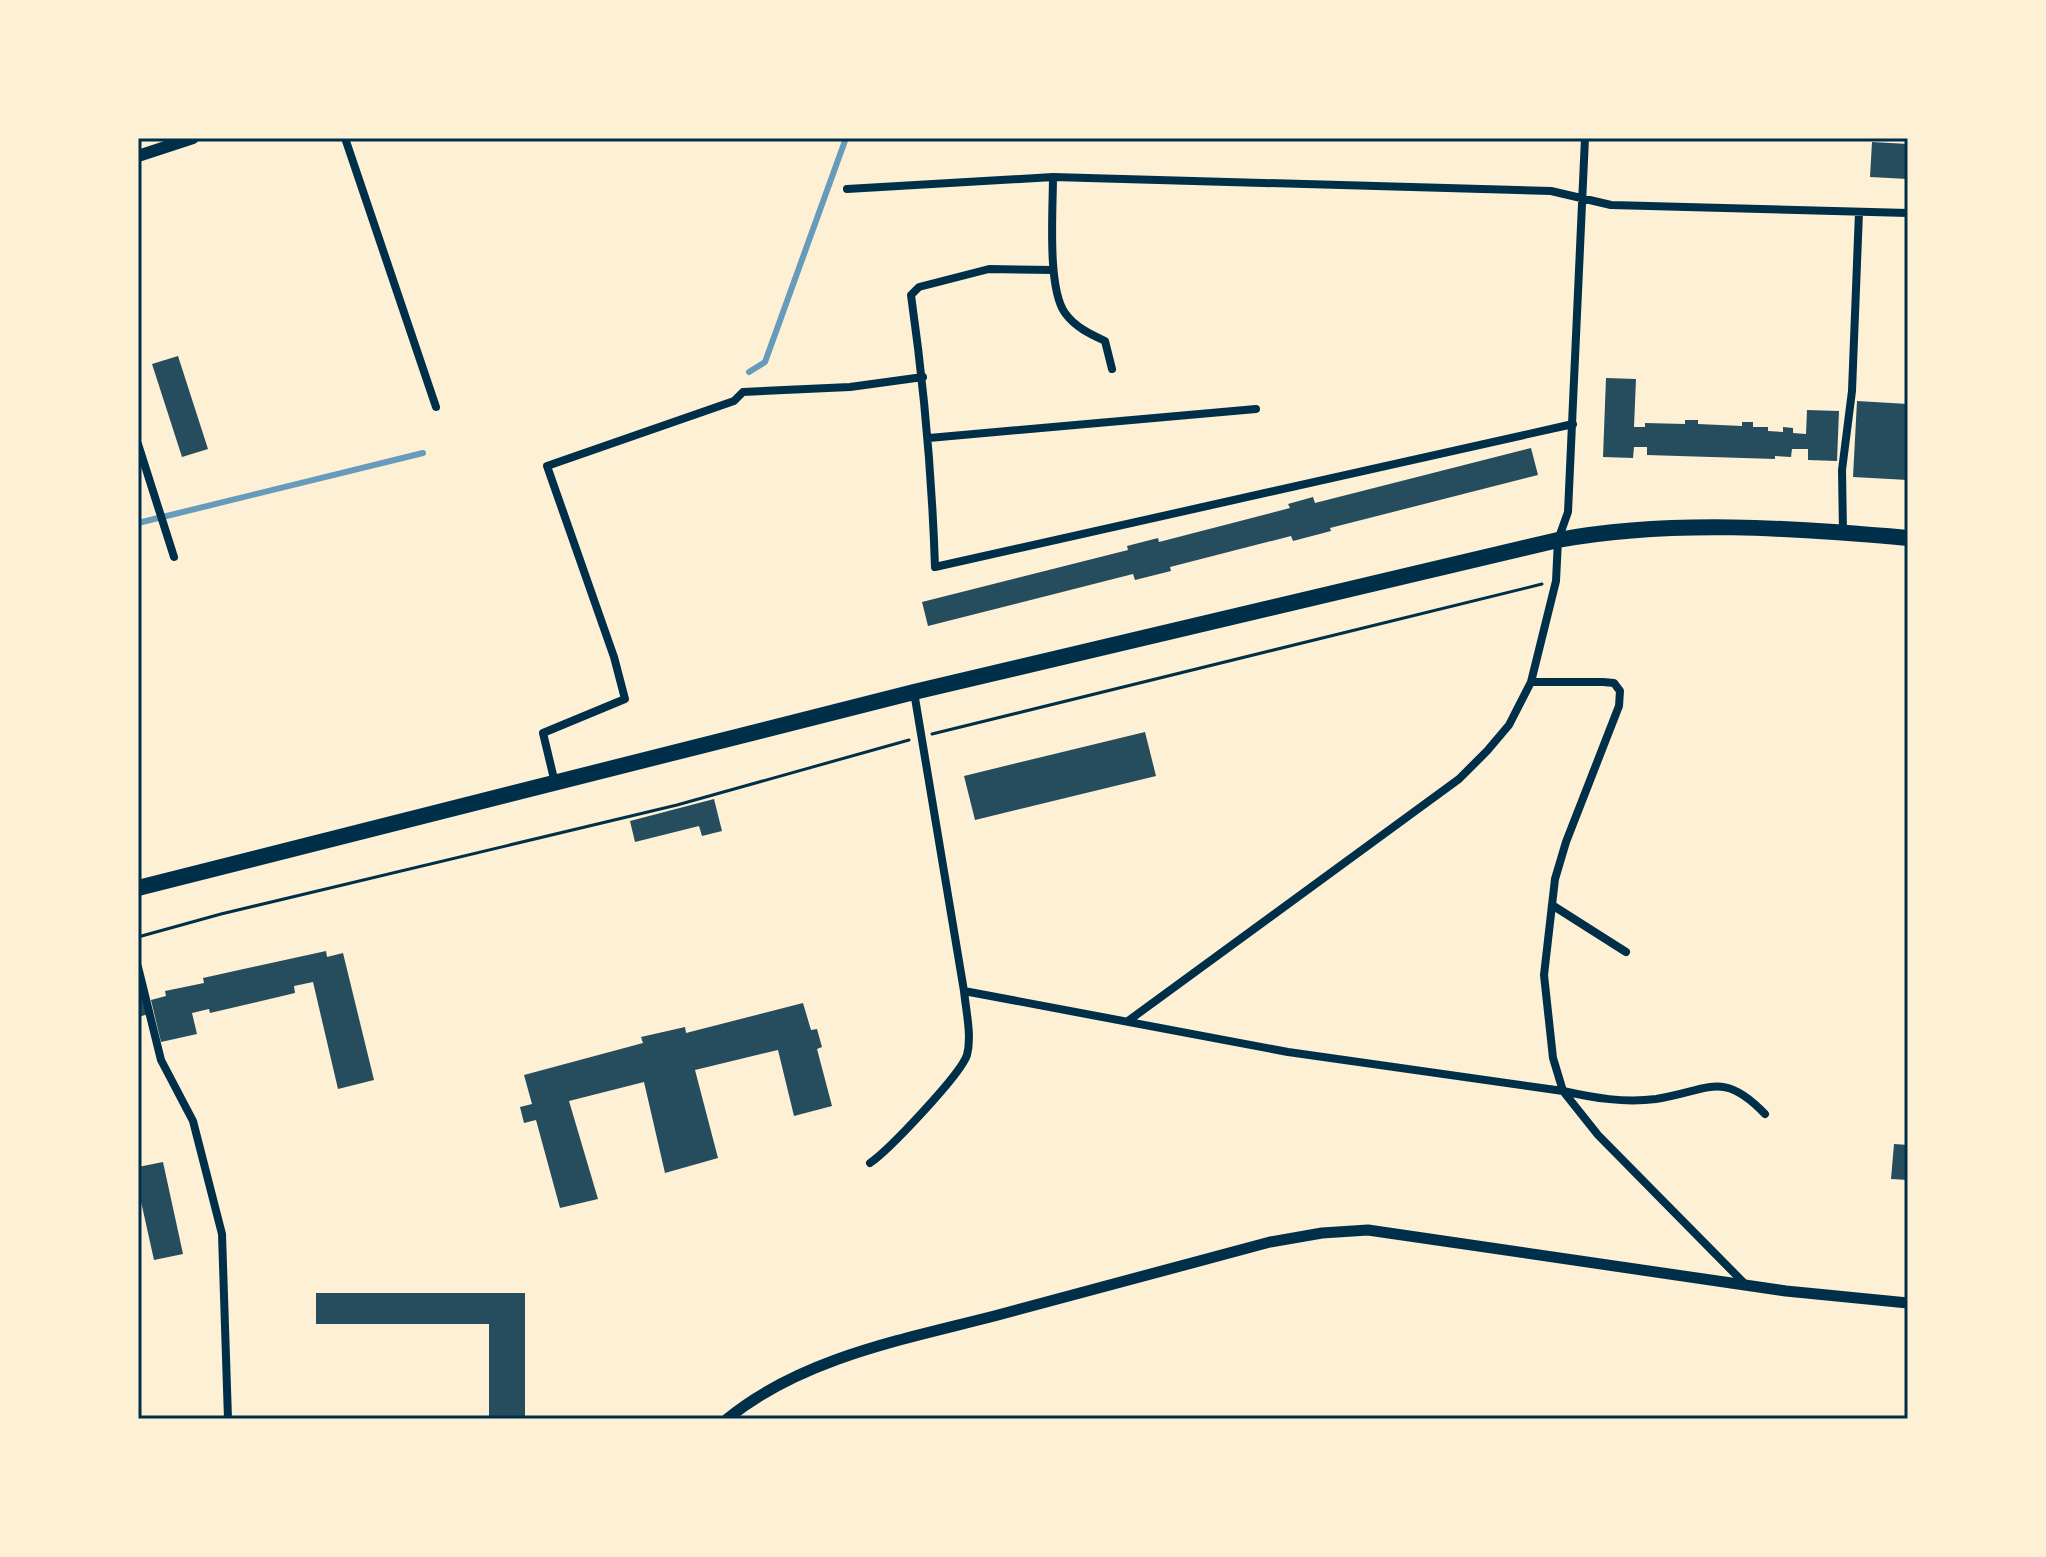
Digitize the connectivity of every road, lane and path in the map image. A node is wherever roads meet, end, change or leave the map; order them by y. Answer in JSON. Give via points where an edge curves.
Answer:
{"nodes":[{"id":1,"x":193,"y":138,"type":"edge"},
{"id":2,"x":345,"y":138,"type":"edge"},
{"id":3,"x":1585,"y":138,"type":"edge"},
{"id":4,"x":138,"y":156,"type":"edge"},
{"id":5,"x":1053,"y":177,"type":"junction"},
{"id":6,"x":847,"y":189,"type":"dead end"},
{"id":7,"x":1583,"y":199,"type":"junction"},
{"id":8,"x":1859,"y":212,"type":"junction"},
{"id":9,"x":1908,"y":213,"type":"edge"},
{"id":10,"x":1053,"y":270,"type":"junction"},
{"id":11,"x":1112,"y":369,"type":"dead end"},
{"id":12,"x":923,"y":377,"type":"junction"},
{"id":13,"x":436,"y":407,"type":"dead end"},
{"id":14,"x":1256,"y":409,"type":"dead end"},
{"id":15,"x":1573,"y":424,"type":"junction"},
{"id":16,"x":929,"y":438,"type":"junction"},
{"id":17,"x":138,"y":444,"type":"edge"},
{"id":18,"x":1843,"y":532,"type":"junction"},
{"id":19,"x":1908,"y":538,"type":"edge"},
{"id":20,"x":1558,"y":540,"type":"junction"},
{"id":21,"x":174,"y":557,"type":"dead end"},
{"id":22,"x":1556,"y":581,"type":"junction"},
{"id":23,"x":1531,"y":682,"type":"junction"},
{"id":24,"x":914,"y":692,"type":"junction"},
{"id":25,"x":555,"y":783,"type":"junction"},
{"id":26,"x":138,"y":888,"type":"edge"},
{"id":27,"x":1552,"y":905,"type":"junction"},
{"id":28,"x":138,"y":937,"type":"edge"},
{"id":29,"x":1626,"y":952,"type":"dead end"},
{"id":30,"x":138,"y":967,"type":"edge"},
{"id":31,"x":964,"y":991,"type":"junction"},
{"id":32,"x":1128,"y":1021,"type":"junction"},
{"id":33,"x":1563,"y":1091,"type":"junction"},
{"id":34,"x":1765,"y":1114,"type":"dead end"},
{"id":35,"x":870,"y":1163,"type":"dead end"},
{"id":36,"x":1747,"y":1285,"type":"junction"},
{"id":37,"x":1908,"y":1303,"type":"edge"},
{"id":38,"x":228,"y":1419,"type":"edge"},
{"id":39,"x":727,"y":1419,"type":"edge"}],
"edges":[{"from":1,"to":4,"type":"main road"},
{"from":2,"to":13,"type":"street"},
{"from":3,"to":7,"type":"street"},
{"from":5,"to":6,"type":"street"},
{"from":5,"to":7,"type":"street","via":[[1551,191]]},
{"from":5,"to":10,"type":"street"},
{"from":7,"to":8,"type":"street","via":[[1611,205]]},
{"from":7,"to":15,"type":"street"},
{"from":8,"to":9,"type":"street"},
{"from":8,"to":18,"type":"street","via":[[1852,391],[1842,470]]},
{"from":10,"to":11,"type":"street","via":[[1063,311],[1079,328],[1105,341]]},
{"from":10,"to":12,"type":"street","via":[[989,269],[919,287],[911,295]]},
{"from":12,"to":16,"type":"street"},
{"from":12,"to":25,"type":"street","via":[[743,392],[734,401],[547,466],[625,699],[543,733]]},
{"from":14,"to":16,"type":"street"},
{"from":15,"to":16,"type":"street","via":[[935,567]]},
{"from":15,"to":20,"type":"street","via":[[1568,512]]},
{"from":17,"to":21,"type":"street"},
{"from":18,"to":19,"type":"highway"},
{"from":18,"to":20,"type":"highway","via":[[1638,529]]},
{"from":20,"to":22,"type":"street"},
{"from":20,"to":24,"type":"highway"},
{"from":22,"to":23,"type":"street"},
{"from":22,"to":28,"type":"path","via":[[1011,713],[677,805]]},
{"from":23,"to":27,"type":"street","via":[[1614,683],[1620,691],[1612,726],[1566,842]]},
{"from":23,"to":32,"type":"street","via":[[1509,725],[1459,779]]},
{"from":24,"to":25,"type":"highway"},
{"from":24,"to":31,"type":"street"},
{"from":25,"to":26,"type":"highway"},
{"from":27,"to":29,"type":"street"},
{"from":27,"to":33,"type":"street","via":[[1544,975],[1553,1058]]},
{"from":30,"to":38,"type":"street","via":[[161,1060],[193,1121],[222,1234]]},
{"from":31,"to":32,"type":"street"},
{"from":31,"to":35,"type":"street","via":[[967,1055],[916,1118]]},
{"from":32,"to":33,"type":"street","via":[[1288,1052]]},
{"from":33,"to":34,"type":"street","via":[[1603,1100],[1655,1099],[1728,1087],[1747,1095]]},
{"from":33,"to":36,"type":"street","via":[[1598,1135]]},
{"from":36,"to":37,"type":"street"},
{"from":36,"to":39,"type":"street","via":[[1368,1230],[1322,1233],[1270,1242],[862,1351],[787,1379]]}]}
